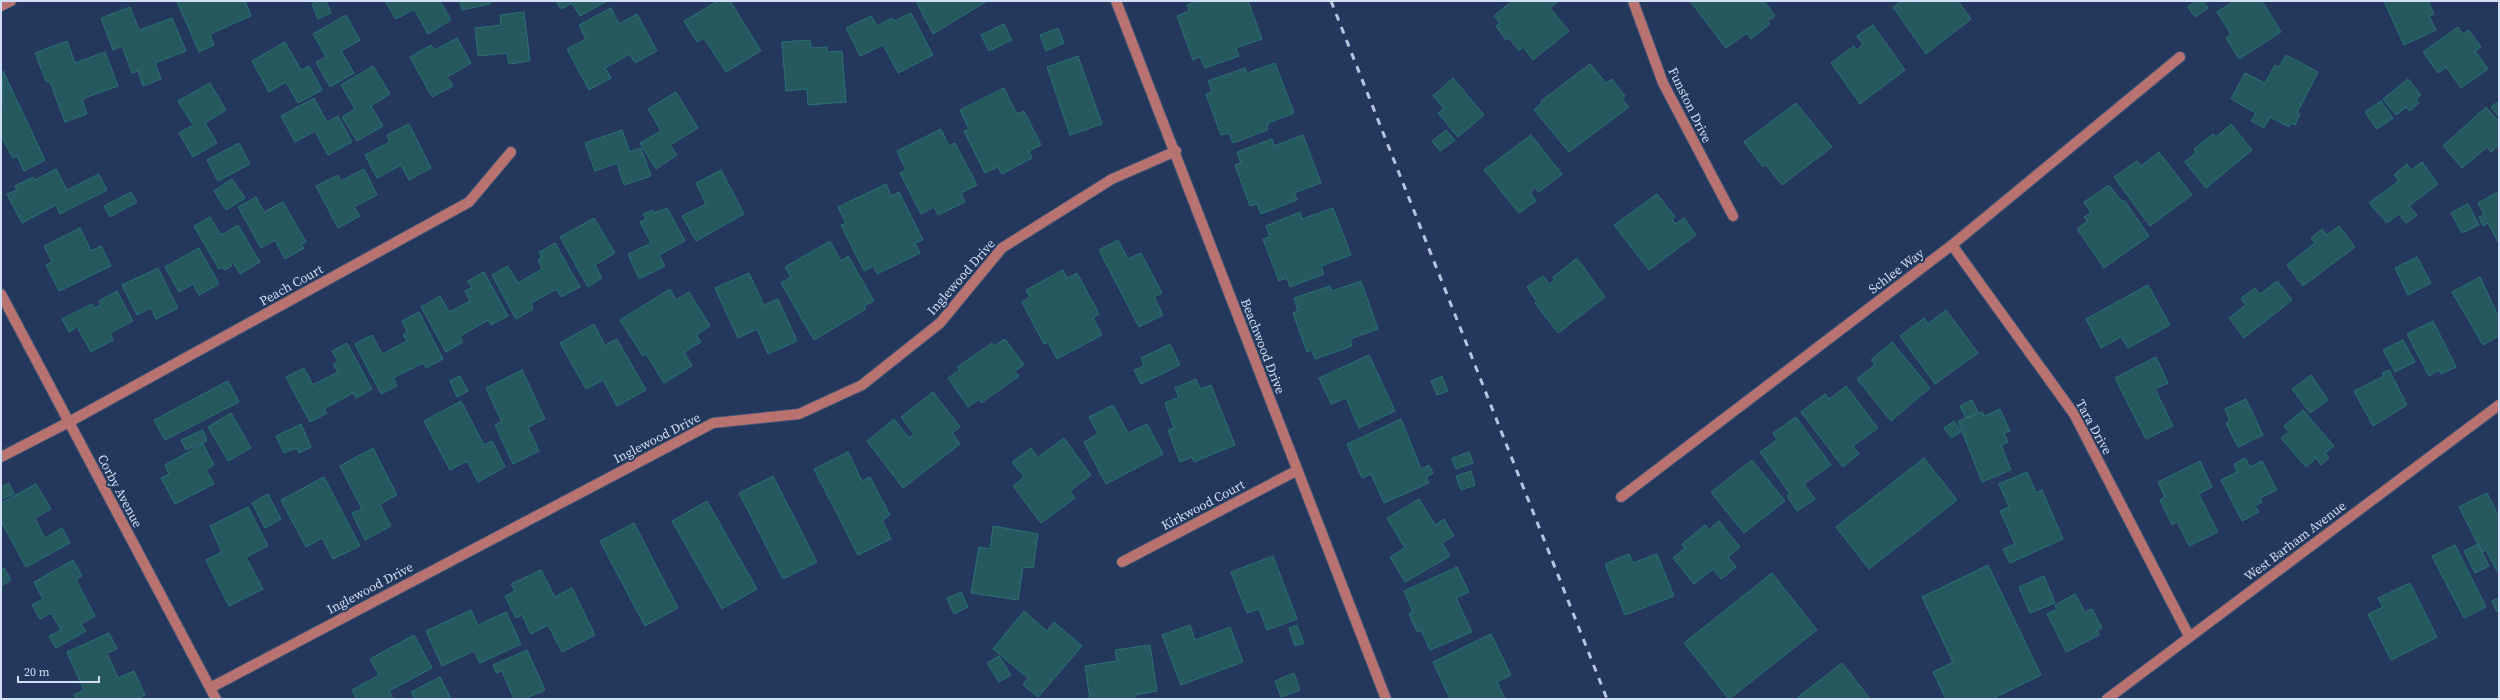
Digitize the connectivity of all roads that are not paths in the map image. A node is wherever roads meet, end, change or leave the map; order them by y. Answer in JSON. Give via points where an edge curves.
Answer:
{"nodes":[{"id":1,"x":11,"y":1,"type":"edge"},
{"id":2,"x":1116,"y":1,"type":"edge"},
{"id":3,"x":1634,"y":1,"type":"edge"},
{"id":4,"x":1,"y":6,"type":"edge"},
{"id":5,"x":2180,"y":57,"type":"dead end"},
{"id":6,"x":1176,"y":151,"type":"junction"},
{"id":7,"x":511,"y":152,"type":"dead end"},
{"id":8,"x":1733,"y":216,"type":"dead end"},
{"id":9,"x":1952,"y":245,"type":"junction"},
{"id":10,"x":1,"y":294,"type":"edge"},
{"id":11,"x":2499,"y":405,"type":"edge"},
{"id":12,"x":68,"y":422,"type":"junction"},
{"id":13,"x":1,"y":456,"type":"edge"},
{"id":14,"x":1296,"y":471,"type":"junction"},
{"id":15,"x":1621,"y":497,"type":"dead end"},
{"id":16,"x":1122,"y":562,"type":"dead end"},
{"id":17,"x":2190,"y":636,"type":"junction"},
{"id":18,"x":210,"y":688,"type":"junction"},
{"id":19,"x":216,"y":699,"type":"edge"},
{"id":20,"x":1386,"y":699,"type":"edge"},
{"id":21,"x":2107,"y":699,"type":"edge"}],
"edges":[{"from":1,"to":4,"type":"street"},
{"from":2,"to":6,"type":"street","name":"Beachwood Drive"},
{"from":3,"to":8,"type":"street","name":"Funston Drive","via":[[1663,83]]},
{"from":5,"to":9,"type":"street","name":"Schlee Way"},
{"from":6,"to":14,"type":"street","name":"Beachwood Drive"},
{"from":6,"to":18,"type":"street","name":"Inglewood Drive","via":[[1112,179],[1002,248],[940,323],[862,385],[799,414],[713,423]]},
{"from":7,"to":12,"type":"street","name":"Peach Court","via":[[469,202]]},
{"from":9,"to":15,"type":"street","name":"Schlee Way"},
{"from":9,"to":17,"type":"street","name":"Tara Drive","via":[[2074,414]]},
{"from":10,"to":12,"type":"street","name":"Corby Avenue"},
{"from":11,"to":17,"type":"street","name":"West Barham Avenue"},
{"from":12,"to":13,"type":"street","name":"Peach Court"},
{"from":12,"to":18,"type":"street","name":"Corby Avenue"},
{"from":14,"to":16,"type":"street","name":"Kirkwood Court"},
{"from":14,"to":20,"type":"street","name":"Beachwood Drive"},
{"from":17,"to":21,"type":"street","name":"West Barham Avenue"},
{"from":18,"to":19,"type":"street","name":"Corby Avenue"}]}
